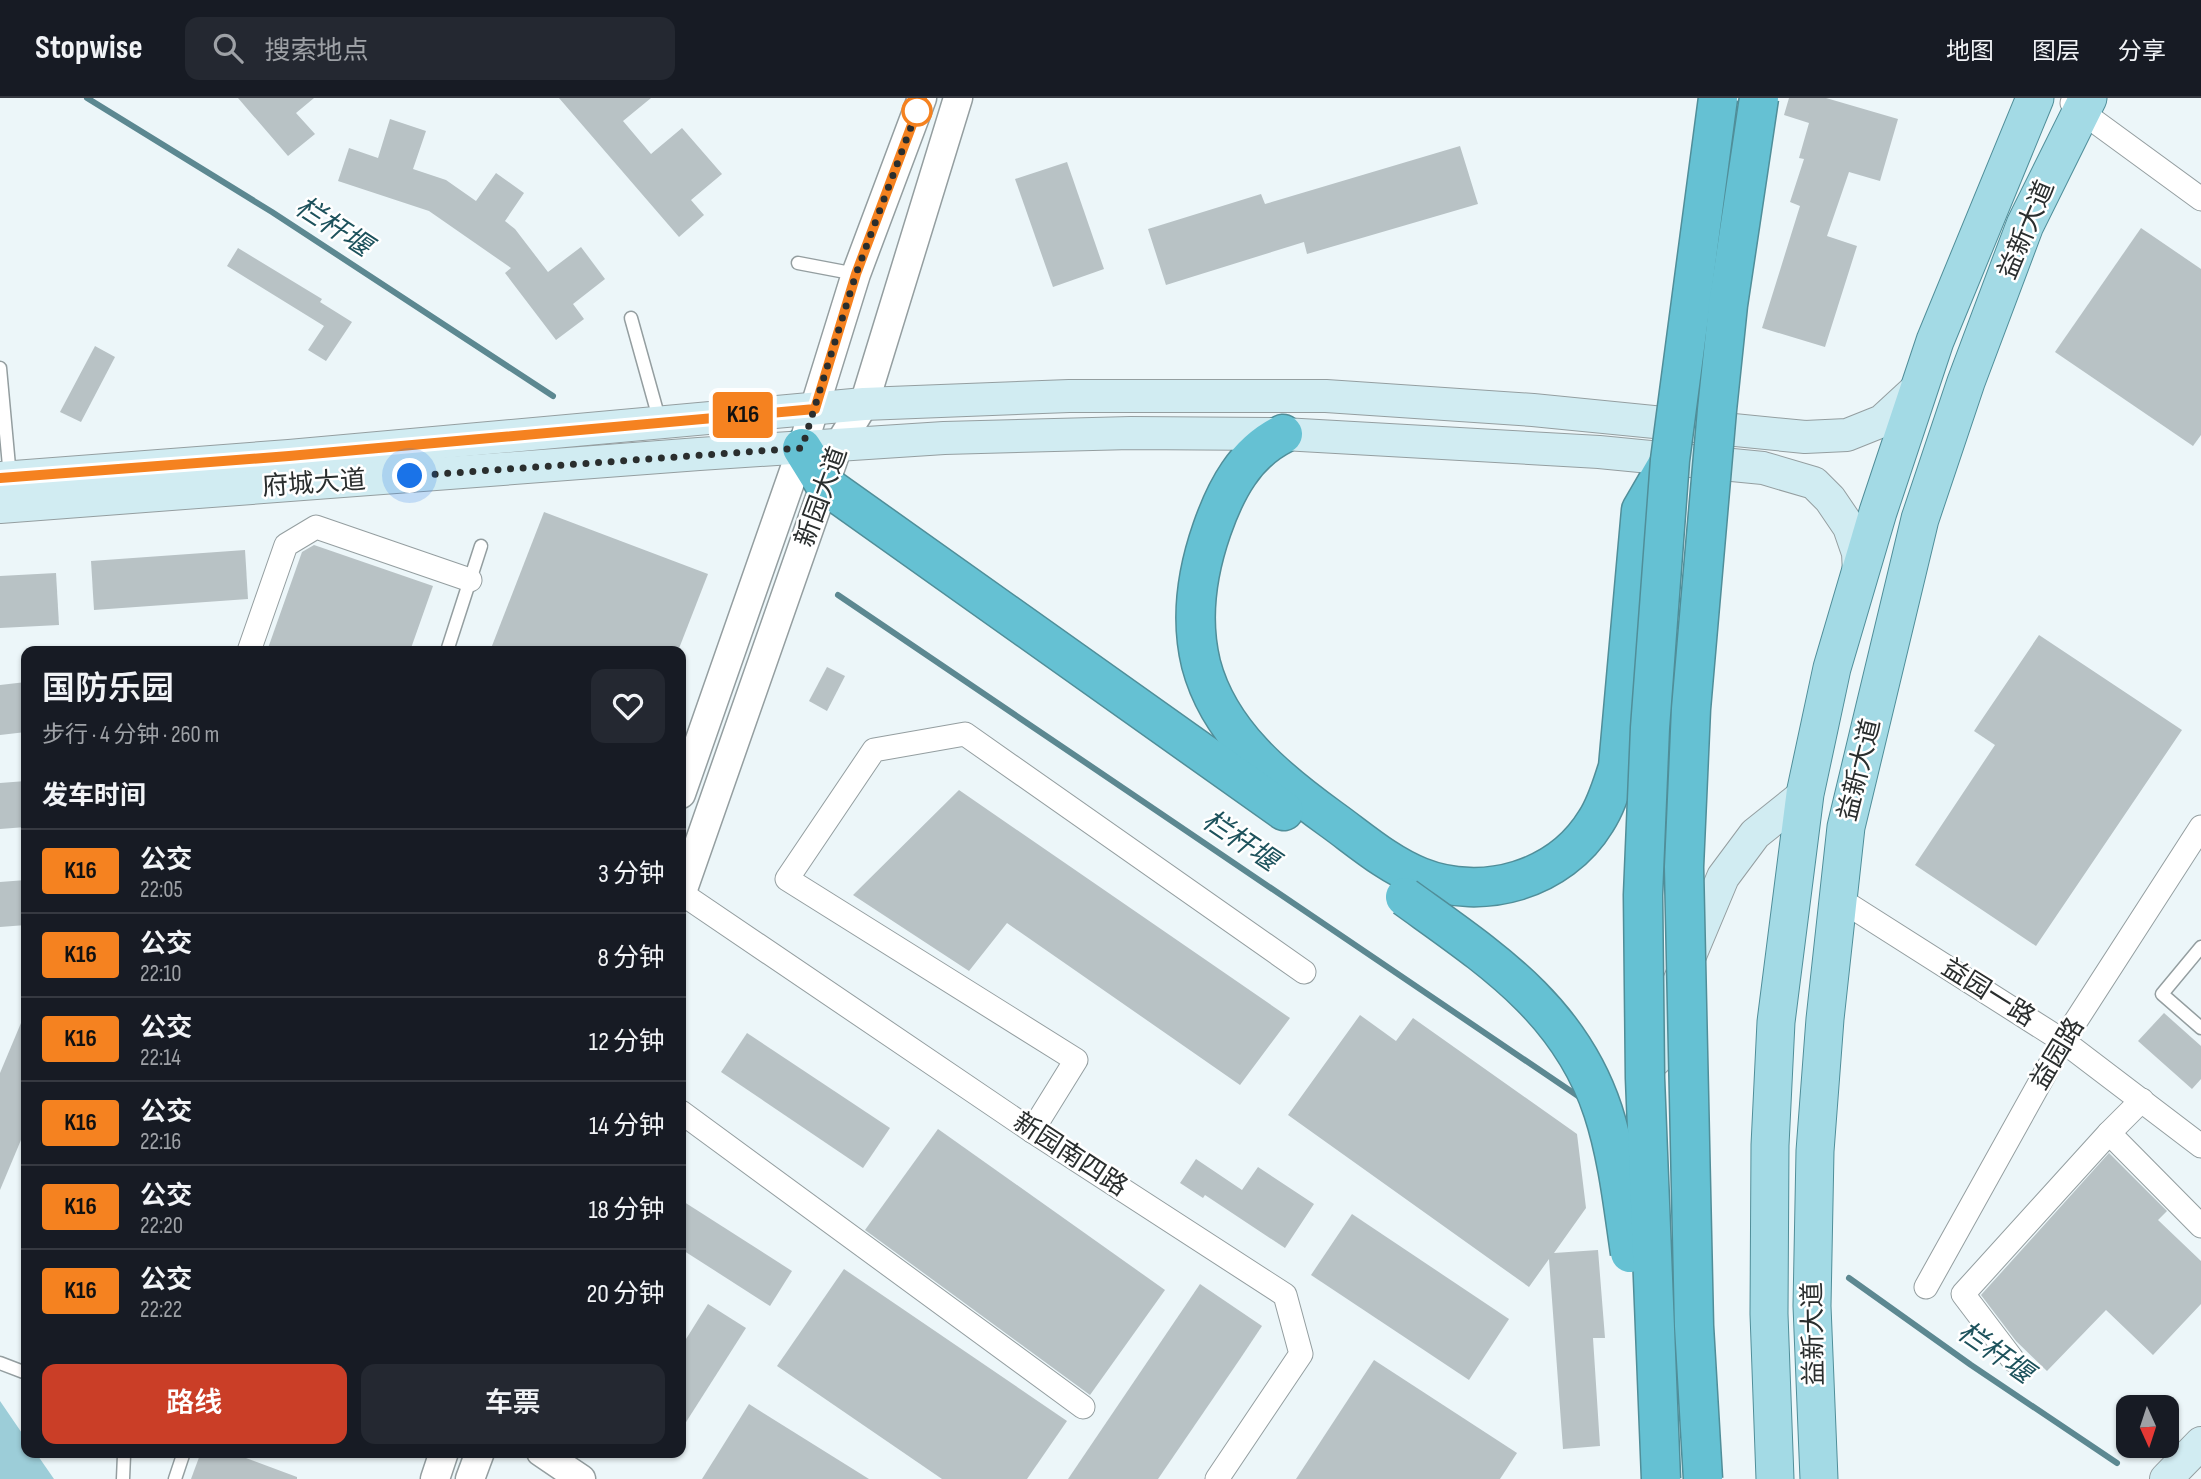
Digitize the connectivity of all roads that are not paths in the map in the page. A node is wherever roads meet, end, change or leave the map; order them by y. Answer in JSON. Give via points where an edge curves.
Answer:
{"nodes":[{"id":1,"x":922,"y":98,"type":"edge"},
{"id":2,"x":958,"y":98,"type":"edge"},
{"id":3,"x":1718,"y":98,"type":"edge"},
{"id":4,"x":1759,"y":98,"type":"edge"},
{"id":5,"x":2035,"y":98,"type":"edge"},
{"id":6,"x":2079,"y":103,"type":"edge"},
{"id":7,"x":2201,"y":200,"type":"edge"},
{"id":8,"x":798,"y":263,"type":"dead end"},
{"id":9,"x":856,"y":274,"type":"junction"},
{"id":10,"x":631,"y":317,"type":"dead end"},
{"id":11,"x":0,"y":368,"type":"edge"},
{"id":12,"x":1920,"y":386,"type":"junction"},
{"id":13,"x":864,"y":404,"type":"junction"},
{"id":14,"x":815,"y":409,"type":"junction"},
{"id":15,"x":660,"y":422,"type":"junction"},
{"id":16,"x":1283,"y":434,"type":"junction"},
{"id":17,"x":820,"y":447,"type":"junction"},
{"id":18,"x":1670,"y":460,"type":"junction"},
{"id":19,"x":5,"y":478,"type":"edge"},
{"id":20,"x":825,"y":485,"type":"junction"},
{"id":21,"x":0,"y":508,"type":"edge"},
{"id":22,"x":481,"y":546,"type":"dead end"},
{"id":23,"x":1859,"y":574,"type":"junction"},
{"id":24,"x":470,"y":580,"type":"junction"},
{"id":25,"x":251,"y":646,"type":"edge"},
{"id":26,"x":449,"y":646,"type":"edge"},
{"id":27,"x":686,"y":782,"type":"edge"},
{"id":28,"x":1805,"y":794,"type":"junction"},
{"id":29,"x":2201,"y":827,"type":"edge"},
{"id":30,"x":686,"y":880,"type":"edge"},
{"id":31,"x":1411,"y":887,"type":"junction"},
{"id":32,"x":686,"y":897,"type":"edge"},
{"id":33,"x":1838,"y":898,"type":"junction"},
{"id":34,"x":2201,"y":947,"type":"edge"},
{"id":35,"x":1304,"y":971,"type":"dead end"},
{"id":36,"x":2201,"y":1028,"type":"edge"},
{"id":37,"x":2063,"y":1041,"type":"junction"},
{"id":38,"x":2142,"y":1100,"type":"junction"},
{"id":39,"x":686,"y":1116,"type":"edge"},
{"id":40,"x":1032,"y":1131,"type":"junction"},
{"id":41,"x":2109,"y":1133,"type":"junction"},
{"id":42,"x":2201,"y":1146,"type":"edge"},
{"id":43,"x":2201,"y":1226,"type":"edge"},
{"id":44,"x":1926,"y":1287,"type":"dead end"},
{"id":45,"x":2013,"y":1360,"type":"dead end"},
{"id":46,"x":0,"y":1363,"type":"edge"},
{"id":47,"x":21,"y":1371,"type":"edge"},
{"id":48,"x":1083,"y":1407,"type":"dead end"},
{"id":49,"x":1658,"y":1425,"type":"junction"},
{"id":50,"x":2201,"y":1443,"type":"edge"},
{"id":51,"x":124,"y":1458,"type":"edge"},
{"id":52,"x":182,"y":1458,"type":"edge"},
{"id":53,"x":442,"y":1458,"type":"edge"},
{"id":54,"x":478,"y":1458,"type":"edge"},
{"id":55,"x":550,"y":1458,"type":"edge"},
{"id":56,"x":123,"y":1479,"type":"edge"},
{"id":57,"x":175,"y":1479,"type":"edge"},
{"id":58,"x":435,"y":1479,"type":"edge"},
{"id":59,"x":470,"y":1479,"type":"edge"},
{"id":60,"x":581,"y":1479,"type":"edge"},
{"id":61,"x":1217,"y":1479,"type":"edge"},
{"id":62,"x":1644,"y":1479,"type":"edge"},
{"id":63,"x":1661,"y":1479,"type":"edge"},
{"id":64,"x":1703,"y":1479,"type":"edge"},
{"id":65,"x":1775,"y":1479,"type":"edge"},
{"id":66,"x":1819,"y":1479,"type":"edge"},
{"id":67,"x":2166,"y":1479,"type":"edge"}],
"edges":[{"from":1,"to":9,"type":"street","name":"新园大道"},
{"from":2,"to":13,"type":"street","name":"新园大道"},
{"from":3,"to":18,"type":"highway","bridge":true},
{"from":4,"to":64,"type":"highway","bridge":true,"via":[[1728,304],[1713,449],[1692,696],[1685,854],[1694,1312]]},
{"from":5,"to":12,"type":"main road","name":"益新大道"},
{"from":6,"to":7,"type":"street"},
{"from":6,"to":33,"type":"main road","name":"益新大道","via":[[2025,225],[1920,519],[1846,827]]},
{"from":8,"to":9,"type":"lane"},
{"from":9,"to":14,"type":"street","name":"新园大道"},
{"from":10,"to":15,"type":"lane"},
{"from":11,"to":19,"type":"lane"},
{"from":12,"to":13,"type":"main road","name":"府城大道","via":[[1882,421],[1847,435],[1805,437],[1326,396],[1069,396]]},
{"from":12,"to":23,"type":"main road","name":"益新大道"},
{"from":13,"to":14,"type":"main road","name":"府城大道"},
{"from":13,"to":17,"type":"street","name":"新园大道"},
{"from":14,"to":15,"type":"main road","name":"府城大道"},
{"from":14,"to":17,"type":"street","name":"新园大道"},
{"from":15,"to":19,"type":"main road","name":"府城大道"},
{"from":16,"to":17,"type":"main road","name":"府城大道","via":[[944,438]]},
{"from":16,"to":23,"type":"main road","name":"府城大道","via":[[1599,452],[1763,468],[1814,482],[1849,527]]},
{"from":16,"to":31,"type":"highway","via":[[1266,442],[1238,473],[1204,551],[1196,619],[1202,665],[1217,702],[1254,755],[1271,773],[1388,860]]},
{"from":17,"to":20,"type":"highway"},
{"from":17,"to":21,"type":"main road","name":"府城大道"},
{"from":17,"to":27,"type":"street","name":"新园大道"},
{"from":18,"to":31,"type":"highway","via":[[1641,510],[1618,767],[1597,820],[1570,853],[1513,883]]},
{"from":18,"to":49,"type":"highway","bridge":true,"via":[[1643,895]]},
{"from":20,"to":30,"type":"street","name":"新园大道"},
{"from":20,"to":31,"type":"highway"},
{"from":22,"to":24,"type":"lane"},
{"from":23,"to":28,"type":"main road","name":"益新大道","via":[[1832,668]]},
{"from":24,"to":25,"type":"street","via":[[316,527],[286,545]]},
{"from":24,"to":26,"type":"lane"},
{"from":28,"to":62,"type":"main road","via":[[1755,834],[1723,877],[1658,1032],[1636,1196]]},
{"from":28,"to":65,"type":"main road","name":"益新大道","via":[[1776,1022],[1770,1145],[1769,1314]]},
{"from":29,"to":37,"type":"street","name":"益园路"},
{"from":31,"to":49,"type":"highway","bridge":true,"via":[[1515,979],[1562,1031],[1593,1087],[1613,1150]]},
{"from":32,"to":40,"type":"street","name":"新园南四路"},
{"from":33,"to":37,"type":"street","name":"益园一路"},
{"from":33,"to":66,"type":"main road","name":"益新大道","via":[[1815,1151],[1812,1306]]},
{"from":34,"to":36,"type":"lane","via":[[2162,994]]},
{"from":35,"to":40,"type":"street","via":[[965,734],[874,750],[787,879],[1076,1060]]},
{"from":37,"to":38,"type":"street","name":"益园一路"},
{"from":37,"to":44,"type":"street","name":"益园路"},
{"from":38,"to":41,"type":"street"},
{"from":38,"to":42,"type":"street","name":"益园一路"},
{"from":39,"to":48,"type":"street"},
{"from":40,"to":61,"type":"street","name":"新园南四路","via":[[1286,1295],[1301,1354]]},
{"from":41,"to":43,"type":"street"},
{"from":41,"to":45,"type":"street","via":[[1963,1294]]},
{"from":46,"to":47,"type":"lane"},
{"from":49,"to":63,"type":"highway","bridge":true},
{"from":50,"to":67,"type":"main road"},
{"from":51,"to":56,"type":"lane"},
{"from":52,"to":57,"type":"lane"},
{"from":53,"to":58,"type":"street"},
{"from":54,"to":59,"type":"street"},
{"from":55,"to":60,"type":"street"}]}
